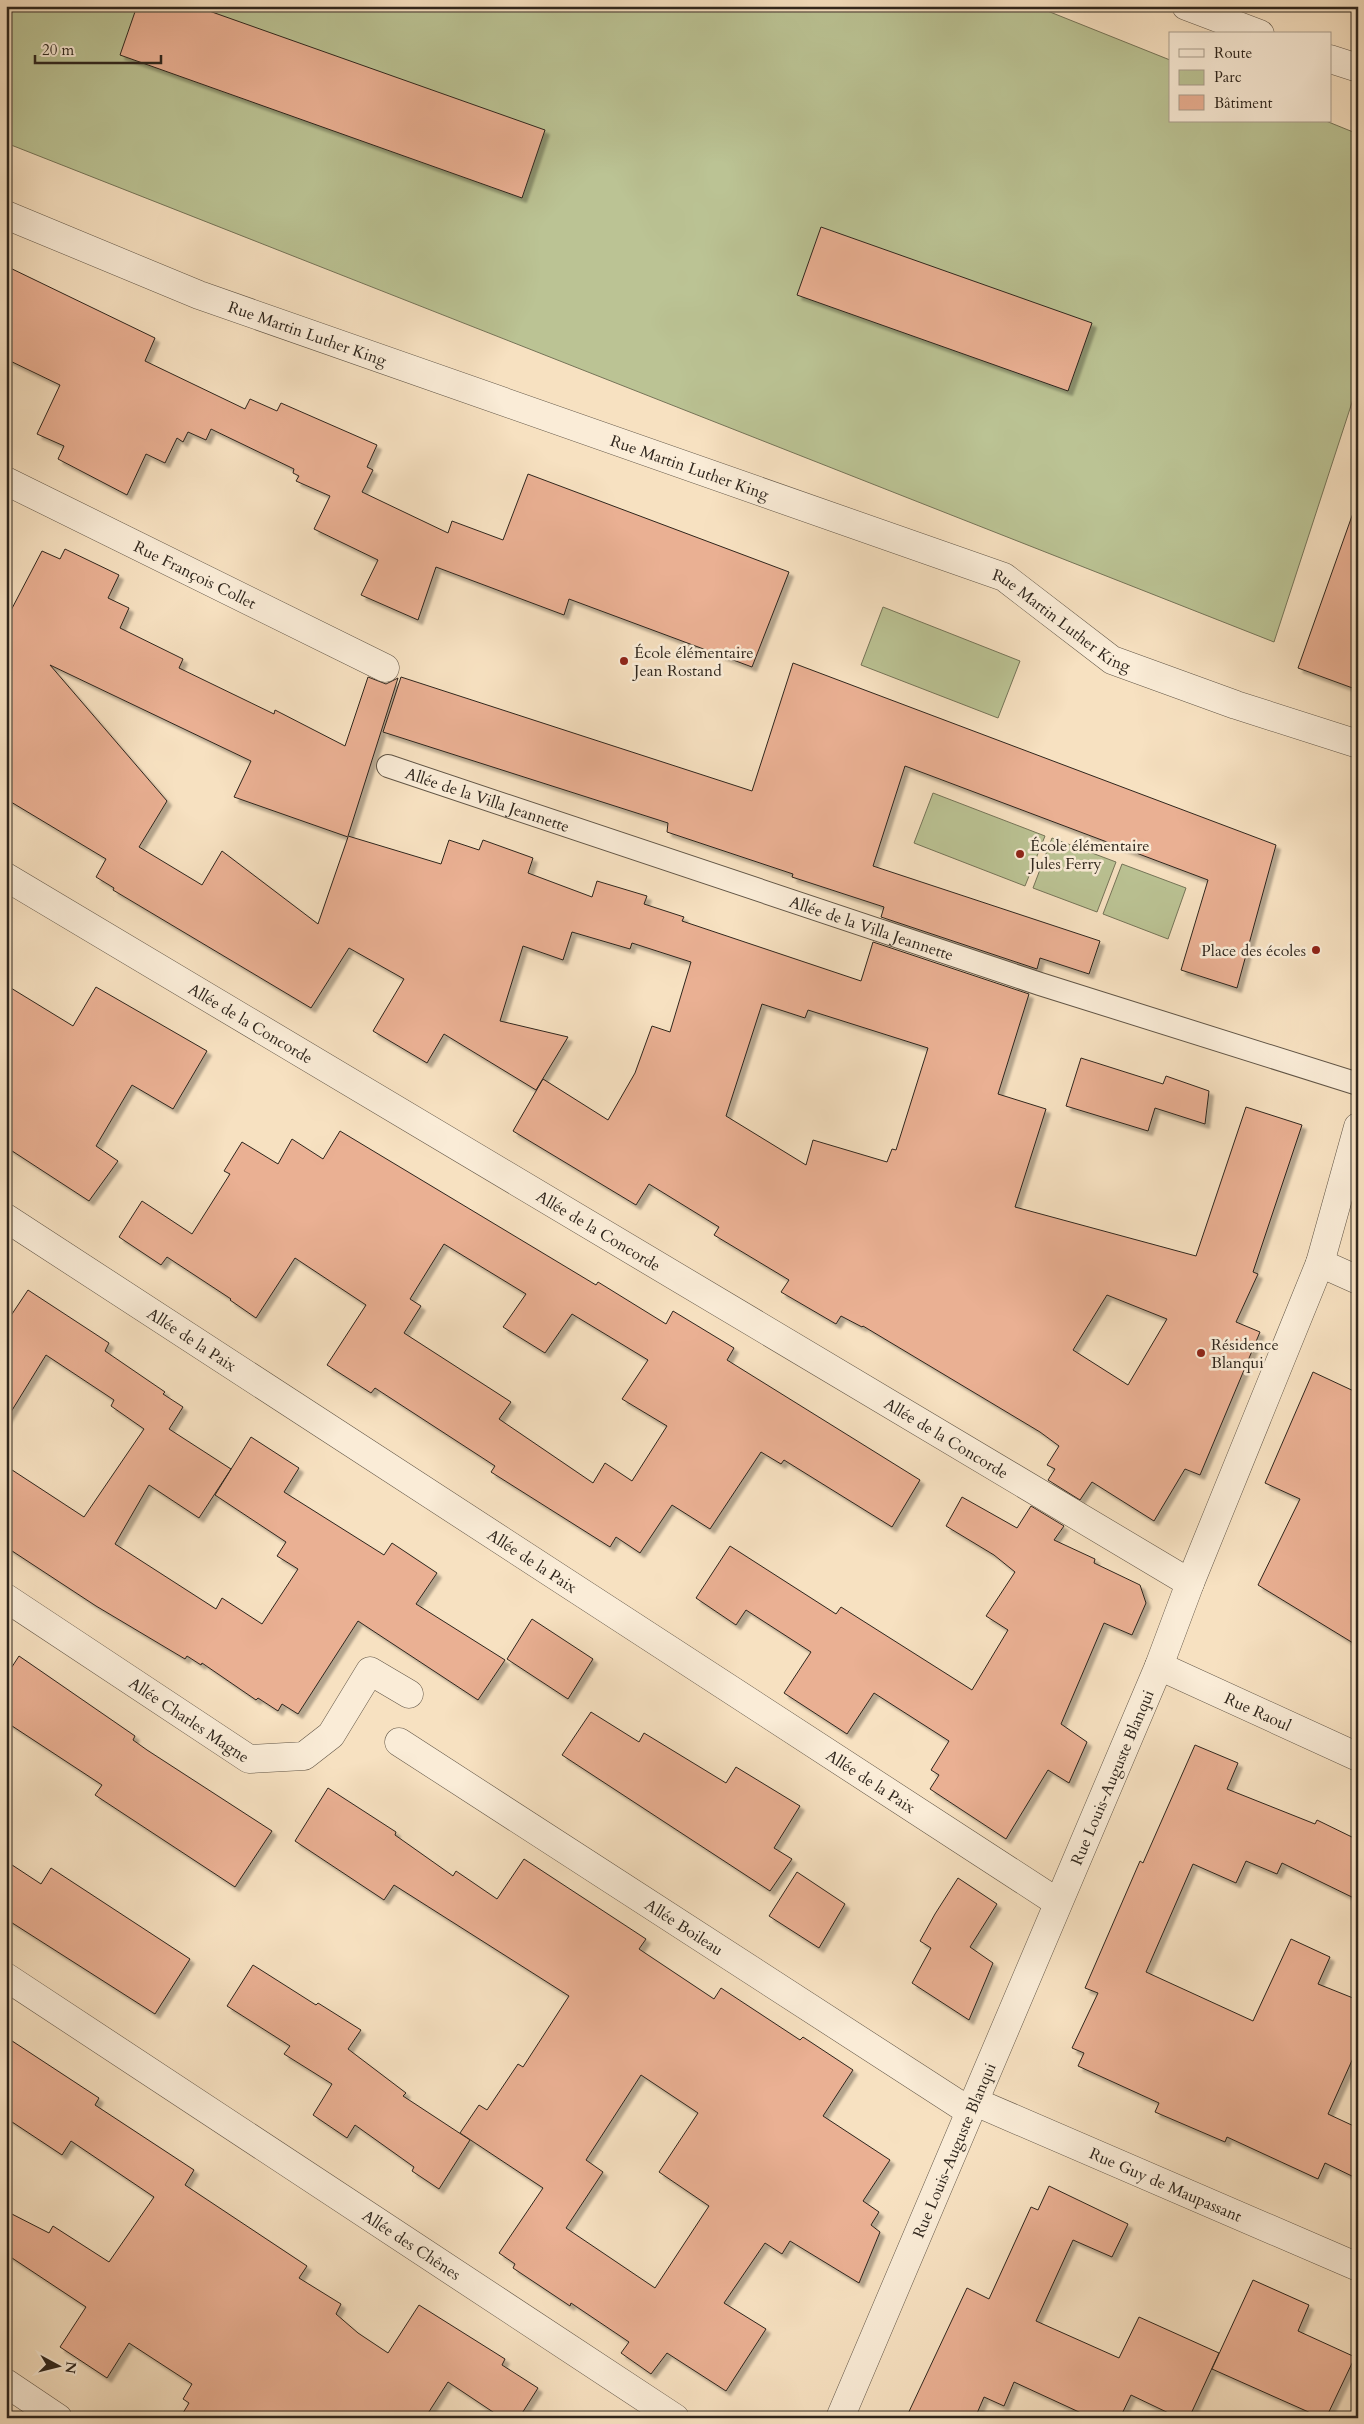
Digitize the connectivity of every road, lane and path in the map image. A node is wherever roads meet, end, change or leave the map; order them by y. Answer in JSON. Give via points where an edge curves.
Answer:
{"nodes":[{"id":1,"x":1186,"y":6,"type":"edge"},
{"id":2,"x":1255,"y":32,"type":"edge"},
{"id":3,"x":1332,"y":60,"type":"edge"},
{"id":4,"x":1358,"y":68,"type":"edge"},
{"id":5,"x":6,"y":215,"type":"edge"},
{"id":6,"x":6,"y":481,"type":"edge"},
{"id":7,"x":385,"y":668,"type":"dead end"},
{"id":8,"x":1358,"y":744,"type":"edge"},
{"id":9,"x":388,"y":766,"type":"dead end"},
{"id":10,"x":6,"y":877,"type":"edge"},
{"id":11,"x":1358,"y":1084,"type":"edge"},
{"id":12,"x":1358,"y":1127,"type":"edge"},
{"id":13,"x":6,"y":1218,"type":"edge"},
{"id":14,"x":1320,"y":1263,"type":"junction"},
{"id":15,"x":1358,"y":1280,"type":"edge"},
{"id":16,"x":1190,"y":1583,"type":"junction"},
{"id":17,"x":6,"y":1598,"type":"edge"},
{"id":18,"x":1159,"y":1666,"type":"junction"},
{"id":19,"x":409,"y":1694,"type":"dead end"},
{"id":20,"x":399,"y":1742,"type":"dead end"},
{"id":21,"x":1358,"y":1757,"type":"edge"},
{"id":22,"x":1057,"y":1902,"type":"junction"},
{"id":23,"x":6,"y":1977,"type":"edge"},
{"id":24,"x":971,"y":2106,"type":"junction"},
{"id":25,"x":1358,"y":2267,"type":"edge"},
{"id":26,"x":6,"y":2384,"type":"edge"},
{"id":27,"x":58,"y":2418,"type":"edge"},
{"id":28,"x":676,"y":2418,"type":"edge"},
{"id":29,"x":840,"y":2418,"type":"edge"}],
"edges":[{"from":1,"to":2,"type":"street"},
{"from":3,"to":4,"type":"street"},
{"from":5,"to":8,"type":"street","name":"Rue Martin Luther King","via":[[199,295],[1004,577],[1112,660],[1236,705]]},
{"from":6,"to":7,"type":"street","name":"Rue François Collet"},
{"from":9,"to":11,"type":"lane","name":"Allée de la Villa Jeannette","via":[[1040,984]]},
{"from":10,"to":16,"type":"street","name":"Allée de la Concorde"},
{"from":12,"to":14,"type":"street","name":"Rue Louis-Auguste Blanqui"},
{"from":13,"to":22,"type":"street","name":"Allée de la Paix"},
{"from":14,"to":15,"type":"street"},
{"from":14,"to":16,"type":"street","name":"Rue Louis-Auguste Blanqui"},
{"from":16,"to":18,"type":"street","name":"Rue Louis-Auguste Blanqui"},
{"from":17,"to":19,"type":"street","name":"Allée Charles Magne","via":[[249,1758],[304,1756],[332,1735],[370,1671]]},
{"from":18,"to":21,"type":"street","name":"Rue Raoul"},
{"from":18,"to":22,"type":"street","name":"Rue Louis-Auguste Blanqui"},
{"from":20,"to":24,"type":"street","name":"Allée Boileau"},
{"from":22,"to":24,"type":"street","name":"Rue Louis-Auguste Blanqui"},
{"from":23,"to":28,"type":"street","name":"Allée des Chênes"},
{"from":24,"to":25,"type":"street","name":"Rue Guy de Maupassant"},
{"from":24,"to":29,"type":"street","name":"Rue Louis-Auguste Blanqui"},
{"from":26,"to":27,"type":"street"}]}
